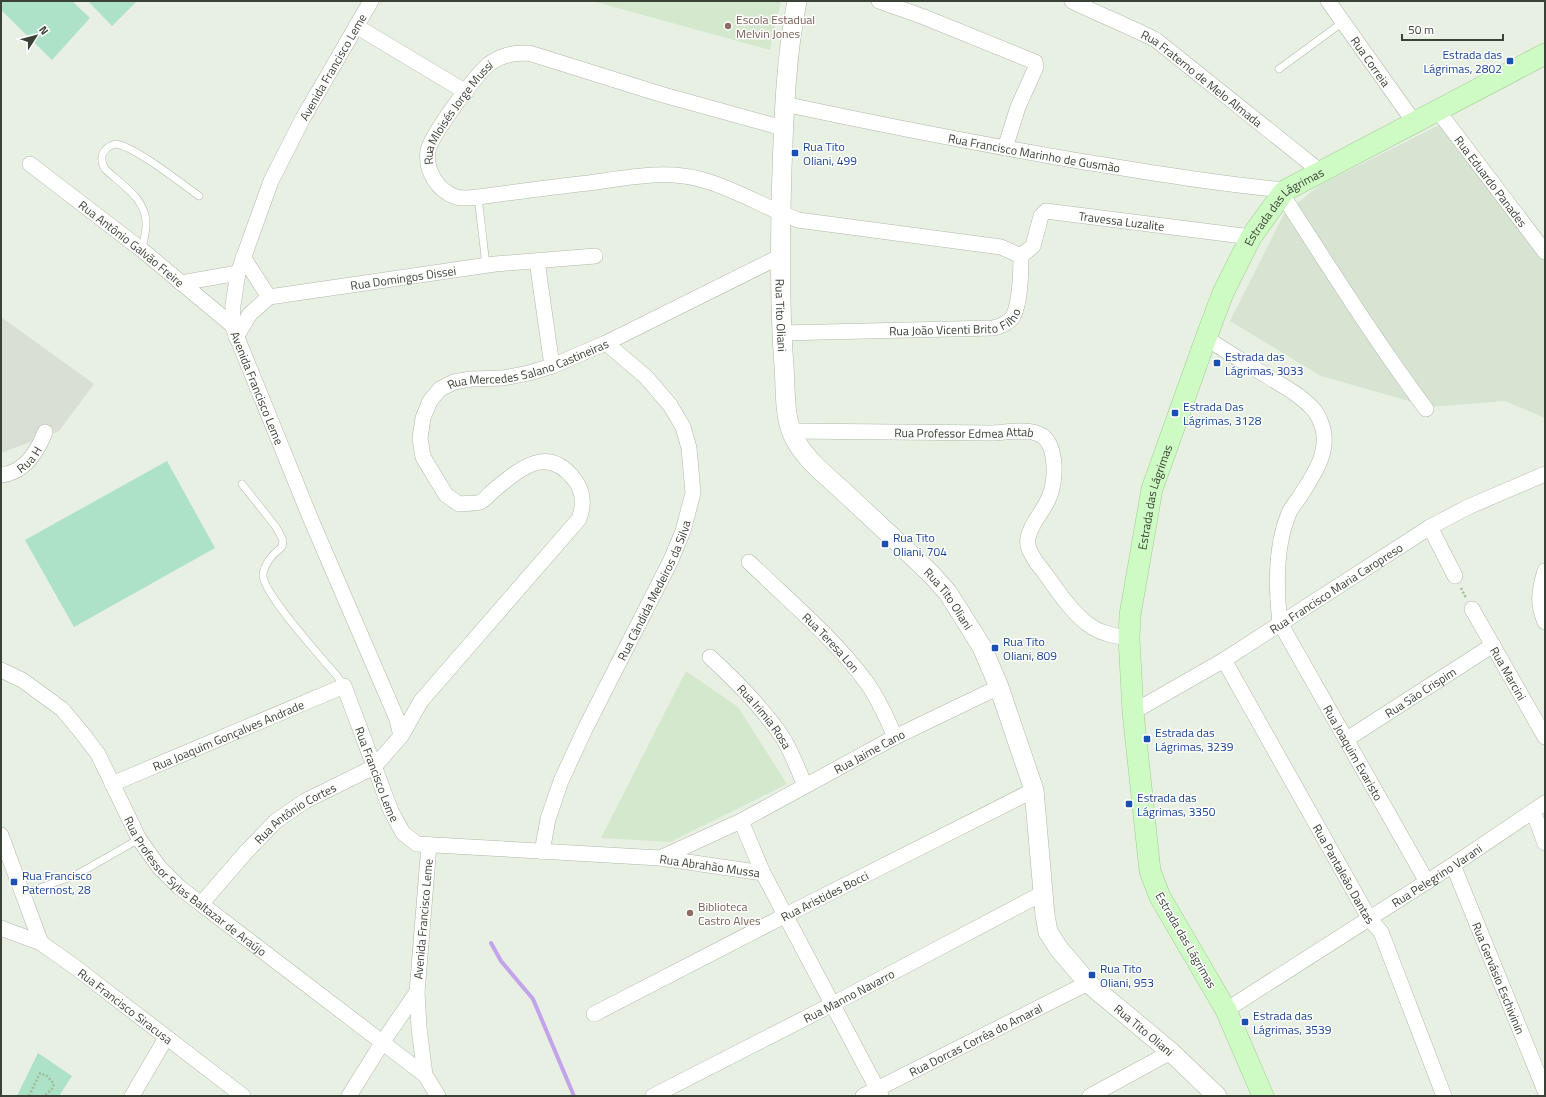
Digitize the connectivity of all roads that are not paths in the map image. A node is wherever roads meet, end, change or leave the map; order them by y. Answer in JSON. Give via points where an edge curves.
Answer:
{"nodes":[{"id":1,"x":371,"y":1,"type":"edge"},
{"id":2,"x":797,"y":1,"type":"edge"},
{"id":3,"x":879,"y":1,"type":"edge"},
{"id":4,"x":1072,"y":1,"type":"edge"},
{"id":5,"x":1328,"y":1,"type":"edge"},
{"id":6,"x":1343,"y":22,"type":"junction"},
{"id":7,"x":356,"y":26,"type":"junction"},
{"id":8,"x":1545,"y":54,"type":"edge"},
{"id":9,"x":1280,"y":69,"type":"dead end"},
{"id":10,"x":466,"y":92,"type":"junction"},
{"id":11,"x":784,"y":104,"type":"junction"},
{"id":12,"x":1438,"y":111,"type":"junction"},
{"id":13,"x":1414,"y":122,"type":"junction"},
{"id":14,"x":783,"y":128,"type":"junction"},
{"id":15,"x":1005,"y":148,"type":"junction"},
{"id":16,"x":30,"y":164,"type":"dead end"},
{"id":17,"x":1321,"y":172,"type":"junction"},
{"id":18,"x":1284,"y":192,"type":"junction"},
{"id":19,"x":199,"y":196,"type":"dead end"},
{"id":20,"x":478,"y":197,"type":"junction"},
{"id":21,"x":780,"y":213,"type":"junction"},
{"id":22,"x":1251,"y":237,"type":"junction"},
{"id":23,"x":142,"y":250,"type":"junction"},
{"id":24,"x":1545,"y":252,"type":"edge"},
{"id":25,"x":595,"y":256,"type":"dead end"},
{"id":26,"x":781,"y":256,"type":"junction"},
{"id":27,"x":1021,"y":256,"type":"junction"},
{"id":28,"x":243,"y":257,"type":"junction"},
{"id":29,"x":537,"y":261,"type":"junction"},
{"id":30,"x":486,"y":265,"type":"junction"},
{"id":31,"x":238,"y":273,"type":"junction"},
{"id":32,"x":181,"y":283,"type":"junction"},
{"id":33,"x":269,"y":297,"type":"junction"},
{"id":34,"x":234,"y":331,"type":"junction"},
{"id":35,"x":782,"y":333,"type":"junction"},
{"id":36,"x":1206,"y":338,"type":"junction"},
{"id":37,"x":606,"y":343,"type":"junction"},
{"id":38,"x":552,"y":366,"type":"junction"},
{"id":39,"x":1426,"y":409,"type":"dead end"},
{"id":40,"x":791,"y":431,"type":"junction"},
{"id":41,"x":45,"y":432,"type":"dead end"},
{"id":42,"x":1545,"y":474,"type":"edge"},
{"id":43,"x":1,"y":475,"type":"edge"},
{"id":44,"x":242,"y":484,"type":"dead end"},
{"id":45,"x":1430,"y":527,"type":"junction"},
{"id":46,"x":749,"y":562,"type":"dead end"},
{"id":47,"x":1545,"y":571,"type":"edge"},
{"id":48,"x":1455,"y":576,"type":"road end"},
{"id":49,"x":1472,"y":609,"type":"road end"},
{"id":50,"x":1545,"y":622,"type":"edge"},
{"id":51,"x":1280,"y":623,"type":"junction"},
{"id":52,"x":1129,"y":638,"type":"junction"},
{"id":53,"x":1493,"y":645,"type":"junction"},
{"id":54,"x":710,"y":658,"type":"dead end"},
{"id":55,"x":1224,"y":660,"type":"junction"},
{"id":56,"x":1,"y":670,"type":"edge"},
{"id":57,"x":344,"y":686,"type":"junction"},
{"id":58,"x":999,"y":687,"type":"junction"},
{"id":59,"x":1133,"y":712,"type":"junction"},
{"id":60,"x":401,"y":736,"type":"junction"},
{"id":61,"x":895,"y":737,"type":"junction"},
{"id":62,"x":1545,"y":737,"type":"edge"},
{"id":63,"x":1347,"y":739,"type":"junction"},
{"id":64,"x":374,"y":767,"type":"junction"},
{"id":65,"x":112,"y":784,"type":"junction"},
{"id":66,"x":805,"y":786,"type":"junction"},
{"id":67,"x":1034,"y":790,"type":"junction"},
{"id":68,"x":1539,"y":807,"type":"edge"},
{"id":69,"x":741,"y":821,"type":"junction"},
{"id":70,"x":1,"y":835,"type":"edge"},
{"id":71,"x":139,"y":839,"type":"junction"},
{"id":72,"x":1545,"y":843,"type":"edge"},
{"id":73,"x":429,"y":845,"type":"junction"},
{"id":74,"x":542,"y":852,"type":"junction"},
{"id":75,"x":660,"y":858,"type":"junction"},
{"id":76,"x":1453,"y":865,"type":"junction"},
{"id":77,"x":764,"y":873,"type":"junction"},
{"id":78,"x":1427,"y":882,"type":"junction"},
{"id":79,"x":1043,"y":893,"type":"junction"},
{"id":80,"x":23,"y":894,"type":"junction"},
{"id":81,"x":201,"y":904,"type":"junction"},
{"id":82,"x":786,"y":915,"type":"junction"},
{"id":83,"x":1370,"y":918,"type":"junction"},
{"id":84,"x":1,"y":928,"type":"edge"},
{"id":85,"x":41,"y":943,"type":"junction"},
{"id":86,"x":1088,"y":983,"type":"junction"},
{"id":87,"x":417,"y":992,"type":"junction"},
{"id":88,"x":833,"y":1004,"type":"junction"},
{"id":89,"x":1226,"y":1010,"type":"junction"},
{"id":90,"x":594,"y":1014,"type":"dead end"},
{"id":91,"x":166,"y":1038,"type":"junction"},
{"id":92,"x":382,"y":1043,"type":"junction"},
{"id":93,"x":1171,"y":1052,"type":"junction"},
{"id":94,"x":425,"y":1075,"type":"junction"},
{"id":95,"x":1200,"y":1080,"type":"junction"},
{"id":96,"x":1545,"y":1091,"type":"edge"},
{"id":97,"x":879,"y":1092,"type":"edge"},
{"id":98,"x":132,"y":1096,"type":"edge"},
{"id":99,"x":244,"y":1096,"type":"edge"},
{"id":100,"x":349,"y":1096,"type":"edge"},
{"id":101,"x":438,"y":1096,"type":"edge"},
{"id":102,"x":653,"y":1096,"type":"edge"},
{"id":103,"x":863,"y":1096,"type":"edge"},
{"id":104,"x":1090,"y":1096,"type":"edge"},
{"id":105,"x":1212,"y":1096,"type":"edge"},
{"id":106,"x":1217,"y":1096,"type":"edge"},
{"id":107,"x":1263,"y":1096,"type":"edge"},
{"id":108,"x":1444,"y":1096,"type":"edge"}],
"edges":[{"from":1,"to":7,"type":"street","name":"Avenida Francisco Leme"},
{"from":2,"to":11,"type":"street","name":"Rua Tito Oliani","via":[[790,37]]},
{"from":3,"to":15,"type":"street","via":[[1035,62],[1036,66],[1018,107]]},
{"from":4,"to":17,"type":"street","name":"Rua Fraterno de Melo Almada","via":[[1156,40]]},
{"from":5,"to":6,"type":"street","name":"Rua Correia"},
{"from":6,"to":9,"type":"lane"},
{"from":6,"to":13,"type":"street","name":"Rua Correia"},
{"from":7,"to":10,"type":"street"},
{"from":7,"to":28,"type":"street","name":"Avenida Francisco Leme","via":[[303,118],[271,181]]},
{"from":8,"to":12,"type":"main road","name":"Estrada das Lágrimas"},
{"from":10,"to":14,"type":"street","name":"Rua Mloisés Jorge Mussi","via":[[490,64],[502,57],[529,53],[660,94]]},
{"from":10,"to":20,"type":"street","name":"Rua Mloisés Jorge Mussi","via":[[434,138],[428,151],[428,162],[434,178],[443,190],[457,197]]},
{"from":11,"to":14,"type":"street","name":"Rua Tito Oliani"},
{"from":11,"to":15,"type":"street","name":"Rua Francisco Marinho de Gusmão"},
{"from":12,"to":13,"type":"main road","name":"Estrada das Lágrimas"},
{"from":12,"to":24,"type":"street","name":"Rua Eduardo Panades"},
{"from":13,"to":17,"type":"main road","name":"Estrada das Lágrimas"},
{"from":14,"to":21,"type":"street","name":"Rua Tito Oliani"},
{"from":15,"to":18,"type":"street","name":"Rua Francisco Marinho de Gusmão"},
{"from":16,"to":23,"type":"street","name":"Rua Antônio Galvão Freire"},
{"from":17,"to":18,"type":"main road","name":"Estrada das Lágrimas"},
{"from":18,"to":22,"type":"main road","name":"Estrada das Lágrimas"},
{"from":18,"to":39,"type":"street","via":[[1360,316]]},
{"from":19,"to":23,"type":"lane","via":[[127,147],[116,144],[106,149],[101,157],[105,169],[136,196],[145,212],[146,227]]},
{"from":20,"to":21,"type":"street","name":"Rua Mloisés Jorge Mussi","via":[[630,177],[670,175],[702,179]]},
{"from":20,"to":30,"type":"lane"},
{"from":21,"to":26,"type":"street","name":"Rua Tito Oliani"},
{"from":21,"to":27,"type":"street","via":[[798,220],[1001,247]]},
{"from":22,"to":27,"type":"street","name":"Travessa Luzalite","via":[[1046,211],[1041,216],[1033,246]]},
{"from":22,"to":36,"type":"main road","name":"Estrada das Lágrimas","via":[[1223,293]]},
{"from":23,"to":32,"type":"street","name":"Rua Antônio Galvão Freire"},
{"from":25,"to":29,"type":"street","name":"Rua Domingos Dissei"},
{"from":26,"to":35,"type":"street","name":"Rua Tito Oliani"},
{"from":26,"to":37,"type":"street","name":"Rua Mercedes Salano Castineiras"},
{"from":27,"to":35,"type":"street","name":"Rua João Vicenti Brito Filho","via":[[1016,310],[1011,319],[1000,326]]},
{"from":28,"to":31,"type":"street","name":"Avenida Francisco Leme"},
{"from":28,"to":33,"type":"street"},
{"from":29,"to":30,"type":"street","name":"Rua Domingos Dissei"},
{"from":29,"to":38,"type":"street"},
{"from":30,"to":33,"type":"street","name":"Rua Domingos Dissei"},
{"from":31,"to":32,"type":"street"},
{"from":31,"to":34,"type":"street","name":"Avenida Francisco Leme","via":[[233,305]]},
{"from":32,"to":34,"type":"street","name":"Rua Antônio Galvão Freire"},
{"from":33,"to":34,"type":"street"},
{"from":34,"to":60,"type":"street","name":"Avenida Francisco Leme"},
{"from":35,"to":40,"type":"street","name":"Rua Tito Oliani"},
{"from":36,"to":51,"type":"street","via":[[1298,395],[1314,410],[1321,422],[1324,450],[1317,469],[1289,512],[1283,535],[1277,601]]},
{"from":36,"to":52,"type":"main road","name":"Estrada das Lágrimas","via":[[1152,489],[1131,607]]},
{"from":37,"to":38,"type":"street","name":"Rua Mercedes Salano Castineiras"},
{"from":37,"to":74,"type":"street","name":"Rua Cândida Medeiros da Silva","via":[[646,377],[670,405],[683,427],[689,448],[693,493],[683,531],[671,560],[561,781],[548,819]]},
{"from":38,"to":60,"type":"street","name":"Rua Mercedes Salano Castineiras","via":[[503,378],[454,382],[440,389],[425,412],[420,438],[423,457],[446,495],[459,504],[480,502],[519,471],[536,462],[549,461],[559,465],[579,485],[583,509],[570,530],[421,702]]},
{"from":40,"to":52,"type":"street","name":"Rua Professor Edmea Attab","via":[[1040,434],[1050,446],[1054,461],[1054,480],[1050,496],[1027,540],[1032,556],[1090,626],[1099,631]]},
{"from":40,"to":58,"type":"street","name":"Rua Tito Oliani","via":[[802,451],[932,574],[948,593],[982,647]]},
{"from":41,"to":43,"type":"street","name":"Rua H","via":[[35,453],[24,464],[14,471]]},
{"from":42,"to":45,"type":"street","name":"Rua Francisco Maria Caropreso","via":[[1468,507]]},
{"from":44,"to":57,"type":"lane","via":[[276,527],[283,540],[282,546],[272,555],[263,575],[268,590]]},
{"from":45,"to":48,"type":"street"},
{"from":45,"to":51,"type":"street","name":"Rua Francisco Maria Caropreso"},
{"from":46,"to":61,"type":"street","name":"Rua Teresa Lon","via":[[851,663],[883,709]]},
{"from":47,"to":50,"type":"street","via":[[1539,588],[1539,604]]},
{"from":49,"to":53,"type":"street","name":"Rua Marcini"},
{"from":51,"to":55,"type":"street","name":"Rua Francisco Maria Caropreso"},
{"from":51,"to":63,"type":"street","name":"Rua Joaquim Evaristo"},
{"from":52,"to":59,"type":"main road","name":"Estrada das Lágrimas"},
{"from":53,"to":62,"type":"street","name":"Rua Marcini"},
{"from":53,"to":63,"type":"street","name":"Rua São Crispim"},
{"from":54,"to":66,"type":"street","name":"Rua Irimia Rosa","via":[[757,703],[782,736]]},
{"from":55,"to":59,"type":"street","name":"Rua Francisco Maria Caropreso"},
{"from":55,"to":83,"type":"street","name":"Rua Pantaleão Dantas"},
{"from":56,"to":65,"type":"street","name":"Rua Professor Sylas Baltazar de Araújo","via":[[22,680],[62,709],[98,754]]},
{"from":57,"to":64,"type":"street","name":"Rua Francisco Leme"},
{"from":57,"to":65,"type":"street","name":"Rua Joaquim Gonçalves Andrade"},
{"from":58,"to":61,"type":"street","name":"Rua Jaime Cano"},
{"from":58,"to":67,"type":"street","name":"Rua Tito Oliani"},
{"from":59,"to":89,"type":"main road","name":"Estrada das Lágrimas","via":[[1150,871],[1160,897]]},
{"from":60,"to":64,"type":"street","name":"Rua Antônio Cortes"},
{"from":61,"to":66,"type":"street","name":"Rua Jaime Cano"},
{"from":63,"to":78,"type":"street","name":"Rua Joaquim Evaristo"},
{"from":64,"to":73,"type":"street","name":"Rua Francisco Leme","via":[[399,828],[417,844]]},
{"from":64,"to":81,"type":"street","name":"Rua Antônio Cortes","via":[[305,801],[276,821]]},
{"from":65,"to":71,"type":"street","name":"Rua Professor Sylas Baltazar de Araújo"},
{"from":66,"to":69,"type":"street","name":"Rua Jaime Cano"},
{"from":67,"to":79,"type":"street","name":"Rua Tito Oliani"},
{"from":67,"to":82,"type":"street","name":"Rua Aristides Bocci"},
{"from":68,"to":72,"type":"street"},
{"from":68,"to":76,"type":"street","name":"Rua Pelegrino Varani"},
{"from":69,"to":75,"type":"street","name":"Rua Jaime Cano"},
{"from":69,"to":77,"type":"street"},
{"from":70,"to":80,"type":"street"},
{"from":71,"to":80,"type":"lane","via":[[76,875]]},
{"from":71,"to":81,"type":"street","name":"Rua Professor Sylas Baltazar de Araújo","via":[[179,887]]},
{"from":73,"to":74,"type":"street","name":"Rua Abrahão Mussa"},
{"from":73,"to":87,"type":"street","name":"Avenida Francisco Leme"},
{"from":74,"to":75,"type":"street","name":"Rua Abrahão Mussa"},
{"from":75,"to":77,"type":"street","name":"Rua Abrahão Mussa"},
{"from":76,"to":78,"type":"street","name":"Rua Pelegrino Varani"},
{"from":76,"to":96,"type":"street","name":"Rua Gervásio Eschivinin"},
{"from":77,"to":82,"type":"street","name":"Rua Abrahão Mussa"},
{"from":78,"to":83,"type":"street","name":"Rua Pelegrino Varani"},
{"from":79,"to":86,"type":"street","name":"Rua Tito Oliani","via":[[1048,932]]},
{"from":79,"to":88,"type":"street","name":"Rua Manno Navarro"},
{"from":80,"to":85,"type":"street"},
{"from":81,"to":92,"type":"street","name":"Rua Professor Sylas Baltazar de Araújo"},
{"from":82,"to":88,"type":"street","name":"Rua Abrahão Mussa"},
{"from":82,"to":90,"type":"street","name":"Rua Aristides Bocci"},
{"from":83,"to":89,"type":"street","name":"Rua Pelegrino Varani"},
{"from":83,"to":108,"type":"street","name":"Rua Pantaleão Dantas","via":[[1384,939]]},
{"from":84,"to":85,"type":"street","name":"Rua Francisco Siracusa"},
{"from":85,"to":91,"type":"street","name":"Rua Francisco Siracusa","via":[[75,966]]},
{"from":86,"to":93,"type":"street","name":"Rua Tito Oliani"},
{"from":86,"to":97,"type":"street","name":"Rua Dorcas Corrêa do Amaral"},
{"from":87,"to":92,"type":"street"},
{"from":87,"to":94,"type":"street","name":"Avenida Francisco Leme"},
{"from":88,"to":97,"type":"street","name":"Rua Abrahão Mussa"},
{"from":88,"to":102,"type":"street","name":"Rua Manno Navarro"},
{"from":89,"to":107,"type":"main road","name":"Estrada das Lágrimas"},
{"from":91,"to":98,"type":"street"},
{"from":91,"to":99,"type":"street","name":"Rua Francisco Siracusa"},
{"from":92,"to":94,"type":"street","name":"Rua Professor Sylas Baltazar de Araújo"},
{"from":92,"to":100,"type":"street"},
{"from":93,"to":95,"type":"street","name":"Rua Tito Oliani"},
{"from":93,"to":104,"type":"street"},
{"from":94,"to":101,"type":"street"},
{"from":95,"to":105,"type":"street","name":"Rua Tito Oliani"},
{"from":95,"to":106,"type":"street","name":"Rua Tito Oliani"},
{"from":97,"to":103,"type":"street","name":"Rua Dorcas Corrêa do Amaral"}]}
